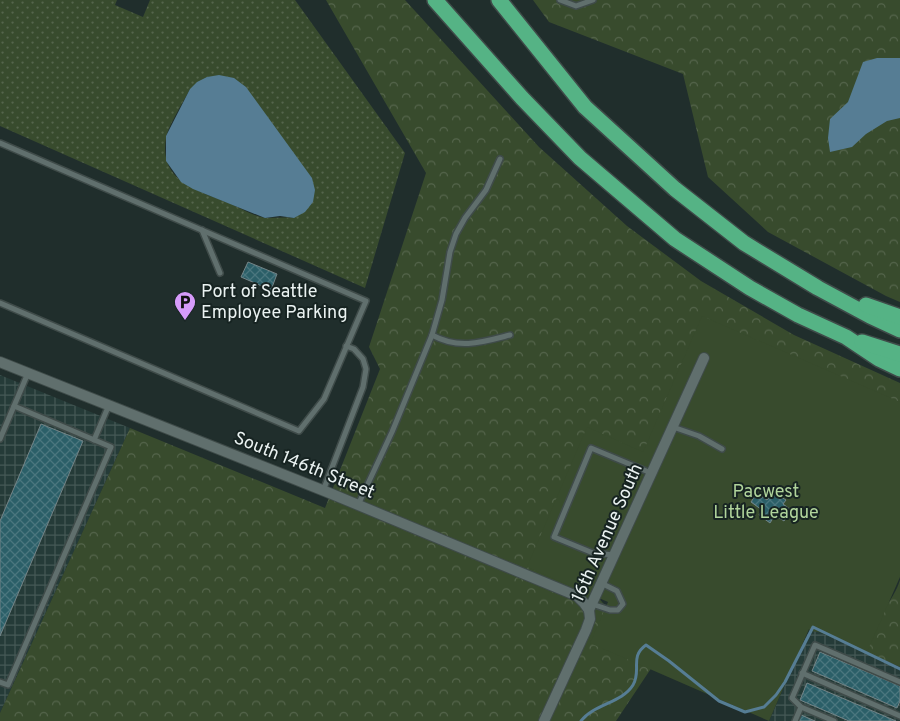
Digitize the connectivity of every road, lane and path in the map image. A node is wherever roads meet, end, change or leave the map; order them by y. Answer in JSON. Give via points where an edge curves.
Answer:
{"nodes":[{"id":1,"x":436,"y":0,"type":"edge"},
{"id":2,"x":499,"y":0,"type":"edge"},
{"id":3,"x":560,"y":0,"type":"edge"},
{"id":4,"x":594,"y":0,"type":"edge"},
{"id":5,"x":0,"y":143,"type":"edge"},
{"id":6,"x":500,"y":159,"type":"dead end"},
{"id":7,"x":202,"y":230,"type":"junction"},
{"id":8,"x":220,"y":273,"type":"dead end"},
{"id":9,"x":818,"y":288,"type":"junction"},
{"id":10,"x":0,"y":303,"type":"edge"},
{"id":11,"x":900,"y":316,"type":"edge"},
{"id":12,"x":900,"y":330,"type":"edge"},
{"id":13,"x":432,"y":335,"type":"junction"},
{"id":14,"x":510,"y":335,"type":"dead end"},
{"id":15,"x":846,"y":338,"type":"junction"},
{"id":16,"x":346,"y":346,"type":"junction"},
{"id":17,"x":900,"y":354,"type":"edge"},
{"id":18,"x":704,"y":358,"type":"dead end"},
{"id":19,"x":0,"y":362,"type":"edge"},
{"id":20,"x":900,"y":369,"type":"edge"},
{"id":21,"x":28,"y":373,"type":"junction"},
{"id":22,"x":109,"y":405,"type":"junction"},
{"id":23,"x":14,"y":406,"type":"junction"},
{"id":24,"x":673,"y":427,"type":"junction"},
{"id":25,"x":0,"y":439,"type":"edge"},
{"id":26,"x":94,"y":440,"type":"junction"},
{"id":27,"x":722,"y":449,"type":"dead end"},
{"id":28,"x":652,"y":473,"type":"junction"},
{"id":29,"x":323,"y":491,"type":"junction"},
{"id":30,"x":358,"y":506,"type":"junction"},
{"id":31,"x":614,"y":555,"type":"junction"},
{"id":32,"x":602,"y":583,"type":"junction"},
{"id":33,"x":590,"y":607,"type":"junction"},
{"id":34,"x":802,"y":674,"type":"junction"},
{"id":35,"x":0,"y":682,"type":"edge"},
{"id":36,"x":900,"y":682,"type":"edge"},
{"id":37,"x":801,"y":707,"type":"junction"},
{"id":38,"x":900,"y":716,"type":"edge"},
{"id":39,"x":544,"y":721,"type":"edge"},
{"id":40,"x":794,"y":721,"type":"edge"},
{"id":41,"x":834,"y":721,"type":"edge"}],
"edges":[{"from":1,"to":15,"type":"highway","via":[[580,158],[641,211],[682,244],[750,288]]},
{"from":2,"to":9,"type":"highway","via":[[585,107],[637,156],[744,243]]},
{"from":3,"to":4,"type":"lane","via":[[576,6]]},
{"from":5,"to":7,"type":"lane"},
{"from":6,"to":13,"type":"lane","via":[[486,190],[456,234]]},
{"from":7,"to":8,"type":"lane"},
{"from":7,"to":16,"type":"lane","via":[[366,300]]},
{"from":9,"to":11,"type":"highway"},
{"from":9,"to":12,"type":"highway"},
{"from":10,"to":16,"type":"lane","via":[[299,430],[324,399]]},
{"from":13,"to":14,"type":"lane","via":[[443,341],[462,344]]},
{"from":13,"to":30,"type":"lane"},
{"from":15,"to":17,"type":"highway"},
{"from":15,"to":20,"type":"highway"},
{"from":16,"to":29,"type":"lane","via":[[363,359],[366,369]]},
{"from":18,"to":24,"type":"street","name":"16th Avenue South"},
{"from":19,"to":21,"type":"street","name":"South 146th Street"},
{"from":21,"to":22,"type":"street","name":"South 146th Street"},
{"from":21,"to":23,"type":"lane"},
{"from":22,"to":26,"type":"lane"},
{"from":22,"to":29,"type":"street","name":"South 146th Street"},
{"from":23,"to":25,"type":"lane"},
{"from":23,"to":26,"type":"lane"},
{"from":24,"to":27,"type":"lane"},
{"from":24,"to":28,"type":"street","name":"16th Avenue South"},
{"from":26,"to":35,"type":"lane","via":[[110,447],[8,685]]},
{"from":28,"to":31,"type":"street","name":"16th Avenue South"},
{"from":28,"to":31,"type":"lane","via":[[591,448],[554,537],[593,553]]},
{"from":29,"to":30,"type":"street","name":"South 146th Street"},
{"from":30,"to":33,"type":"street","name":"South 146th Street","via":[[577,596]]},
{"from":31,"to":32,"type":"street","name":"16th Avenue South"},
{"from":32,"to":33,"type":"street","name":"16th Avenue South"},
{"from":32,"to":33,"type":"lane","via":[[617,591],[623,604],[618,610]]},
{"from":33,"to":39,"type":"street","name":"16th Avenue South","via":[[586,630]]},
{"from":34,"to":36,"type":"lane","via":[[815,644]]},
{"from":34,"to":37,"type":"lane","via":[[792,698]]},
{"from":34,"to":38,"type":"lane"},
{"from":37,"to":40,"type":"lane"},
{"from":37,"to":41,"type":"lane"}]}
